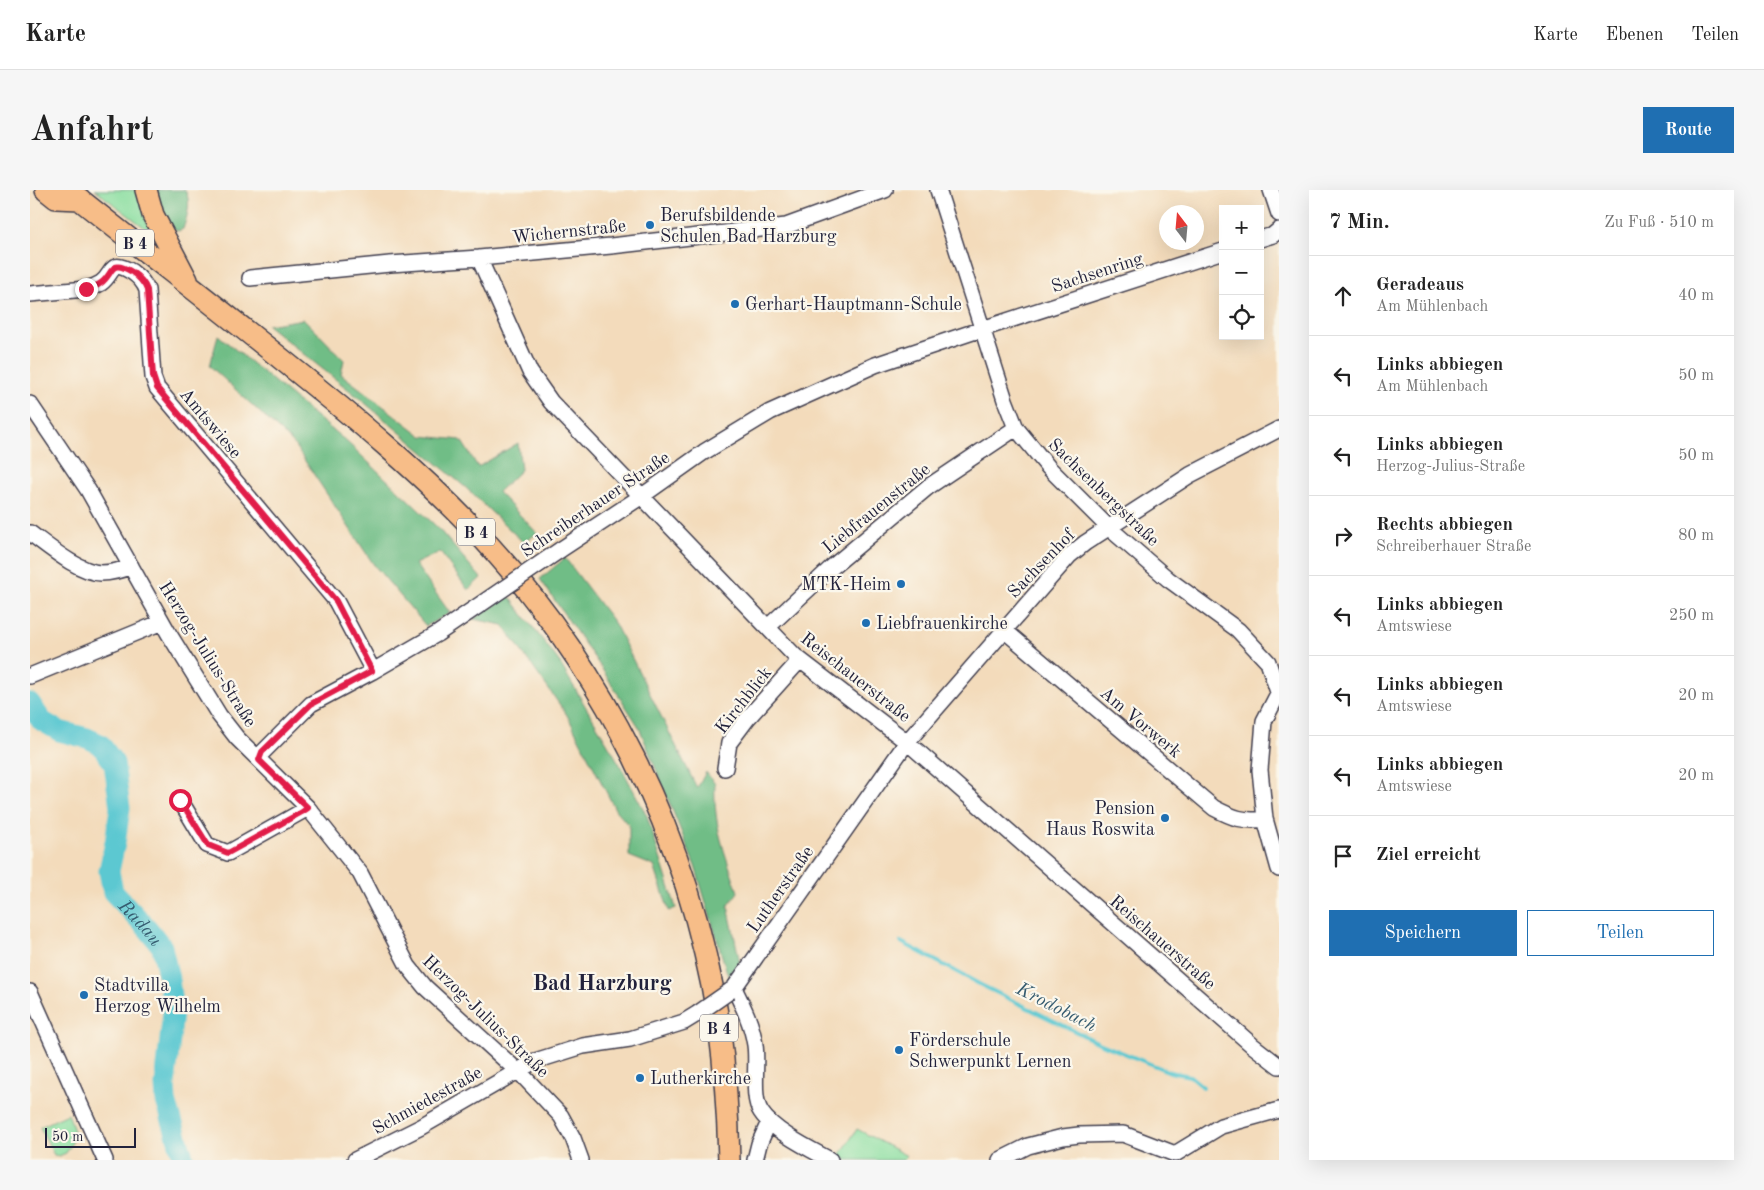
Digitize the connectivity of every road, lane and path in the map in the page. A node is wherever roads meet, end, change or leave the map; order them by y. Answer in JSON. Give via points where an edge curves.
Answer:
{"nodes":[{"id":1,"x":46,"y":190,"type":"edge"},
{"id":2,"x":146,"y":190,"type":"edge"},
{"id":3,"x":885,"y":190,"type":"edge"},
{"id":4,"x":938,"y":190,"type":"edge"},
{"id":5,"x":1271,"y":190,"type":"edge"},
{"id":6,"x":74,"y":195,"type":"edge"},
{"id":7,"x":1279,"y":214,"type":"edge"},
{"id":8,"x":1279,"y":230,"type":"edge"},
{"id":9,"x":1264,"y":238,"type":"edge"},
{"id":10,"x":1219,"y":252,"type":"edge"},
{"id":11,"x":479,"y":258,"type":"junction"},
{"id":12,"x":250,"y":278,"type":"dead end"},
{"id":13,"x":190,"y":287,"type":"junction"},
{"id":14,"x":30,"y":294,"type":"edge"},
{"id":15,"x":982,"y":329,"type":"junction"},
{"id":16,"x":30,"y":404,"type":"edge"},
{"id":17,"x":1016,"y":428,"type":"junction"},
{"id":18,"x":1279,"y":429,"type":"edge"},
{"id":19,"x":642,"y":496,"type":"junction"},
{"id":20,"x":1108,"y":527,"type":"junction"},
{"id":21,"x":30,"y":533,"type":"edge"},
{"id":22,"x":131,"y":566,"type":"junction"},
{"id":23,"x":162,"y":622,"type":"junction"},
{"id":24,"x":768,"y":627,"type":"junction"},
{"id":25,"x":1004,"y":630,"type":"junction"},
{"id":26,"x":800,"y":660,"type":"junction"},
{"id":27,"x":372,"y":671,"type":"junction"},
{"id":28,"x":30,"y":676,"type":"edge"},
{"id":29,"x":1278,"y":692,"type":"edge"},
{"id":30,"x":907,"y":742,"type":"junction"},
{"id":31,"x":259,"y":760,"type":"junction"},
{"id":32,"x":725,"y":768,"type":"dead end"},
{"id":33,"x":180,"y":800,"type":"dead end"},
{"id":34,"x":308,"y":808,"type":"junction"},
{"id":35,"x":1265,"y":819,"type":"junction"},
{"id":36,"x":1279,"y":869,"type":"edge"},
{"id":37,"x":732,"y":989,"type":"junction"},
{"id":38,"x":30,"y":992,"type":"edge"},
{"id":39,"x":1279,"y":1066,"type":"edge"},
{"id":40,"x":517,"y":1071,"type":"junction"},
{"id":41,"x":1279,"y":1110,"type":"edge"},
{"id":42,"x":769,"y":1122,"type":"junction"},
{"id":43,"x":1176,"y":1157,"type":"edge"},
{"id":44,"x":105,"y":1160,"type":"edge"},
{"id":45,"x":355,"y":1160,"type":"edge"},
{"id":46,"x":581,"y":1160,"type":"edge"},
{"id":47,"x":729,"y":1160,"type":"edge"},
{"id":48,"x":755,"y":1160,"type":"edge"},
{"id":49,"x":830,"y":1160,"type":"edge"},
{"id":50,"x":1000,"y":1160,"type":"edge"}],
"edges":[{"from":1,"to":6,"type":"highway","via":[[56,198]]},
{"from":2,"to":13,"type":"highway","via":[[154,215]]},
{"from":3,"to":11,"type":"street","name":"Wichernstraße","via":[[786,226]]},
{"from":4,"to":15,"type":"street","name":"Sachsenbergstraße"},
{"from":5,"to":7,"type":"street"},
{"from":6,"to":13,"type":"highway","number":"B 4"},
{"from":8,"to":9,"type":"street"},
{"from":10,"to":15,"type":"street","name":"Sachsenring"},
{"from":11,"to":12,"type":"street","name":"Wichernstraße"},
{"from":11,"to":19,"type":"street","name":"Reischauerstraße","via":[[530,372],[551,402]]},
{"from":13,"to":47,"type":"highway","number":"B 4","via":[[368,430],[453,508],[532,596],[591,678],[650,791],[693,907],[718,1024]]},
{"from":14,"to":27,"type":"street","name":"Amtswiese","via":[[93,287],[100,284],[109,271],[122,266],[140,279],[147,290],[153,376],[157,388],[336,601]]},
{"from":15,"to":17,"type":"street","name":"Sachsenbergstraße"},
{"from":15,"to":19,"type":"street","name":"Schreiberhauer Straße","via":[[874,365],[770,412],[704,452]]},
{"from":16,"to":22,"type":"street","name":"Herzog-Julius-Straße","via":[[88,490]]},
{"from":17,"to":20,"type":"street","name":"Sachsenbergstraße","via":[[1049,468]]},
{"from":17,"to":24,"type":"street","name":"Liebfrauenstraße","via":[[928,487],[831,568]]},
{"from":18,"to":20,"type":"street","name":"Sachsenhof","via":[[1190,475]]},
{"from":19,"to":24,"type":"street","name":"Reischauerstraße"},
{"from":19,"to":27,"type":"street","name":"Schreiberhauer Straße","bridge":true,"via":[[437,634]]},
{"from":20,"to":25,"type":"street","name":"Sachsenhof","via":[[1069,556]]},
{"from":20,"to":29,"type":"street","name":"Sachsenbergstraße","via":[[1168,579],[1238,630],[1268,662]]},
{"from":21,"to":22,"type":"street","via":[[57,553],[96,573]]},
{"from":22,"to":23,"type":"street","name":"Herzog-Julius-Straße"},
{"from":23,"to":28,"type":"street"},
{"from":23,"to":31,"type":"street","name":"Herzog-Julius-Straße","via":[[219,714],[236,738]]},
{"from":24,"to":26,"type":"street","name":"Reischauerstraße"},
{"from":25,"to":30,"type":"street","name":"Lutherstraße"},
{"from":25,"to":35,"type":"street","name":"Am Vorwerk","via":[[1214,808],[1235,819]]},
{"from":26,"to":30,"type":"street","name":"Reischauerstraße"},
{"from":26,"to":32,"type":"street","name":"Kirchblick","via":[[729,743]]},
{"from":27,"to":31,"type":"street","name":"Schreiberhauer Straße","via":[[311,704],[262,752]]},
{"from":29,"to":35,"type":"street","via":[[1264,721],[1260,770]]},
{"from":30,"to":37,"type":"street","name":"Lutherstraße"},
{"from":30,"to":39,"type":"street","name":"Reischauerstraße"},
{"from":31,"to":34,"type":"street","name":"Herzog-Julius-Straße"},
{"from":33,"to":34,"type":"street","via":[[208,845],[228,853]]},
{"from":34,"to":40,"type":"street","name":"Herzog-Julius-Straße","via":[[360,873],[408,966],[425,987]]},
{"from":35,"to":36,"type":"street"},
{"from":37,"to":40,"type":"street","name":"Lutherstraße","bridge":true,"via":[[684,1022],[630,1039],[561,1052]]},
{"from":37,"to":42,"type":"street","via":[[752,1030],[756,1045],[755,1097]]},
{"from":38,"to":44,"type":"street"},
{"from":40,"to":45,"type":"street","name":"Schmiedestraße","via":[[421,1127]]},
{"from":40,"to":46,"type":"street","name":"Herzog-Julius-Straße","via":[[560,1116]]},
{"from":41,"to":43,"type":"street","via":[[1221,1126]]},
{"from":42,"to":48,"type":"street"},
{"from":42,"to":49,"type":"street"},
{"from":43,"to":50,"type":"street","via":[[1123,1134],[1063,1137],[1028,1146]]}]}
